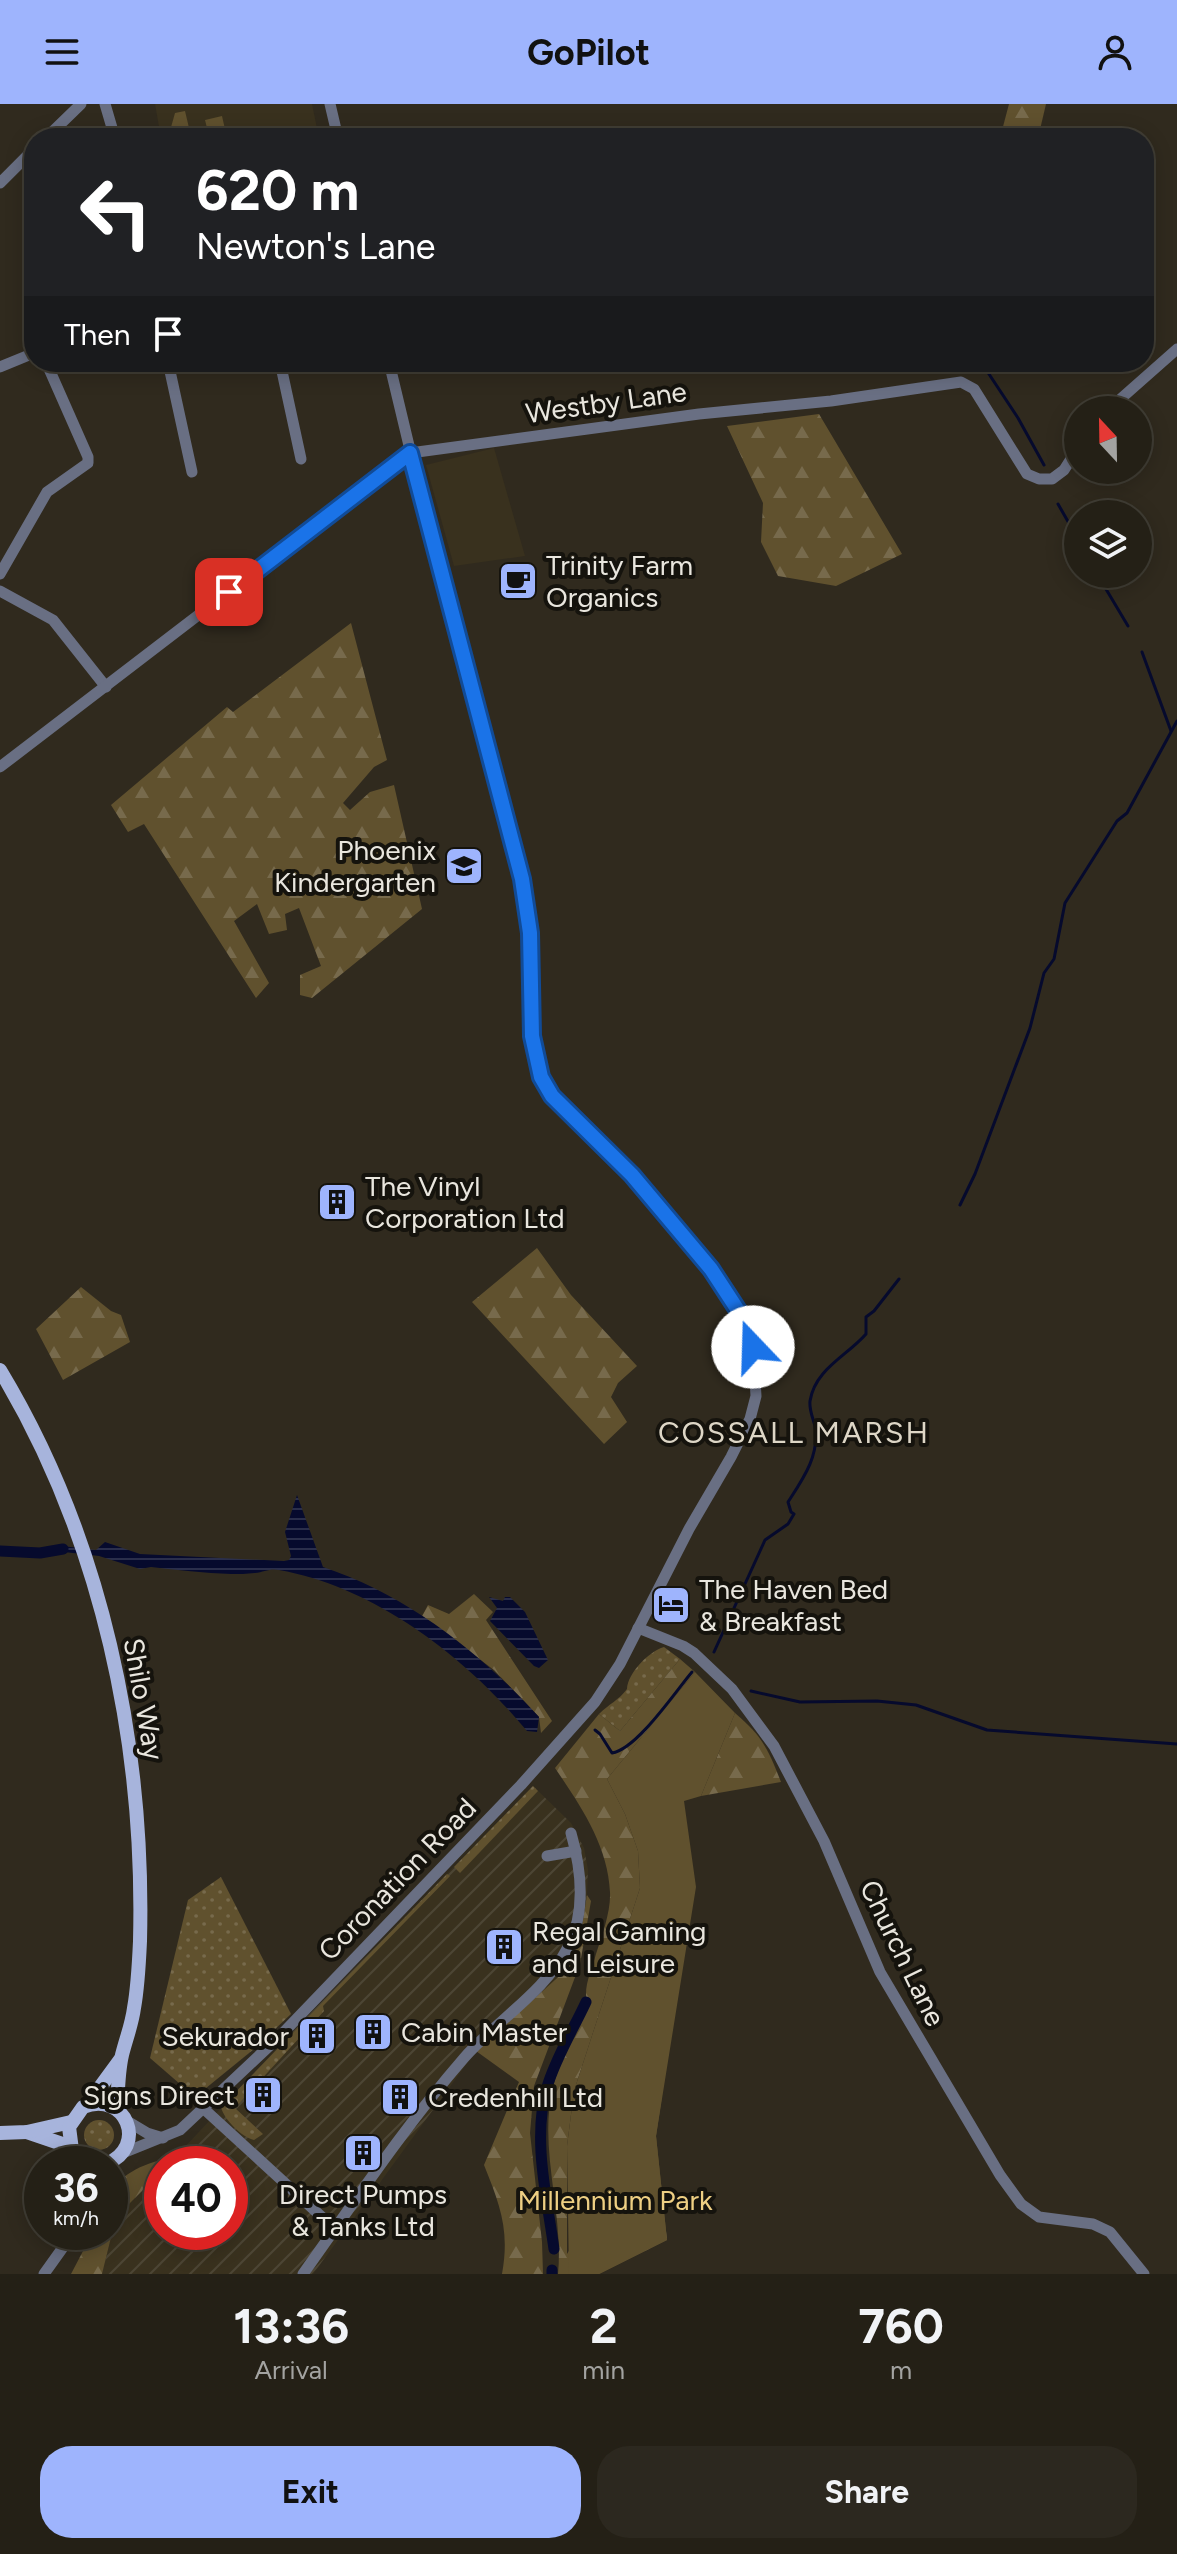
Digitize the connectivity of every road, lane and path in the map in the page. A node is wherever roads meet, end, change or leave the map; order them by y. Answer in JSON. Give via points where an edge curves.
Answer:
{"nodes":[{"id":1,"x":81,"y":104,"type":"edge"},
{"id":2,"x":105,"y":104,"type":"edge"},
{"id":3,"x":330,"y":104,"type":"edge"},
{"id":4,"x":56,"y":128,"type":"edge"},
{"id":5,"x":112,"y":128,"type":"edge"},
{"id":6,"x":336,"y":128,"type":"edge"},
{"id":7,"x":24,"y":158,"type":"edge"},
{"id":8,"x":3,"y":176,"type":"edge"},
{"id":9,"x":1177,"y":349,"type":"edge"},
{"id":10,"x":24,"y":357,"type":"edge"},
{"id":11,"x":0,"y":367,"type":"edge"},
{"id":12,"x":1154,"y":369,"type":"edge"},
{"id":13,"x":50,"y":372,"type":"edge"},
{"id":14,"x":170,"y":372,"type":"edge"},
{"id":15,"x":282,"y":372,"type":"edge"},
{"id":16,"x":391,"y":372,"type":"edge"},
{"id":17,"x":1151,"y":372,"type":"edge"},
{"id":18,"x":1124,"y":396,"type":"edge"},
{"id":19,"x":410,"y":453,"type":"junction"},
{"id":20,"x":301,"y":459,"type":"dead end"},
{"id":21,"x":1064,"y":470,"type":"edge"},
{"id":22,"x":192,"y":472,"type":"dead end"},
{"id":23,"x":0,"y":574,"type":"edge"},
{"id":24,"x":0,"y":591,"type":"edge"},
{"id":25,"x":106,"y":687,"type":"junction"},
{"id":26,"x":0,"y":767,"type":"edge"},
{"id":27,"x":0,"y":1370,"type":"edge"},
{"id":28,"x":638,"y":1628,"type":"junction"},
{"id":29,"x":571,"y":1833,"type":"dead end"},
{"id":30,"x":576,"y":1851,"type":"junction"},
{"id":31,"x":547,"y":1856,"type":"dead end"},
{"id":32,"x":122,"y":2057,"type":"junction"},
{"id":33,"x":87,"y":2105,"type":"junction"},
{"id":34,"x":204,"y":2109,"type":"junction"},
{"id":35,"x":122,"y":2115,"type":"junction"},
{"id":36,"x":71,"y":2122,"type":"junction"},
{"id":37,"x":27,"y":2132,"type":"junction"},
{"id":38,"x":0,"y":2133,"type":"edge"},
{"id":39,"x":163,"y":2139,"type":"junction"},
{"id":40,"x":56,"y":2146,"type":"edge"},
{"id":41,"x":72,"y":2146,"type":"edge"},
{"id":42,"x":126,"y":2146,"type":"edge"},
{"id":43,"x":128,"y":2151,"type":"edge"},
{"id":44,"x":335,"y":2229,"type":"junction"},
{"id":45,"x":61,"y":2250,"type":"edge"},
{"id":46,"x":44,"y":2274,"type":"edge"},
{"id":47,"x":303,"y":2274,"type":"edge"},
{"id":48,"x":1144,"y":2274,"type":"edge"}],
"edges":[{"from":1,"to":4,"type":"street"},
{"from":2,"to":5,"type":"street"},
{"from":3,"to":6,"type":"street"},
{"from":7,"to":8,"type":"street"},
{"from":9,"to":12,"type":"street"},
{"from":10,"to":11,"type":"street"},
{"from":13,"to":23,"type":"street","via":[[88,463],[47,492]]},
{"from":14,"to":22,"type":"street"},
{"from":15,"to":20,"type":"street"},
{"from":16,"to":19,"type":"street","name":"Coronation Road"},
{"from":17,"to":18,"type":"street"},
{"from":19,"to":21,"type":"street","name":"Westby Lane","via":[[961,382],[974,389],[1027,474],[1052,479]]},
{"from":19,"to":25,"type":"street"},
{"from":19,"to":28,"type":"street","name":"Coronation Road","via":[[522,879],[530,933],[532,1036],[541,1077],[552,1096],[632,1175],[705,1262],[743,1318],[753,1347],[757,1386],[750,1419]]},
{"from":24,"to":25,"type":"street","via":[[53,620]]},
{"from":25,"to":26,"type":"street"},
{"from":27,"to":32,"type":"main road","name":"Shilo Way","via":[[71,1517],[121,1697],[138,1836],[140,1913],[134,2010]]},
{"from":28,"to":34,"type":"street","name":"Coronation Road","via":[[603,1691],[539,1765]]},
{"from":28,"to":48,"type":"street","name":"Church Lane","via":[[694,1653],[732,1689],[774,1746],[824,1841],[886,1983],[1021,2204],[1039,2217],[1102,2226]]},
{"from":29,"to":30,"type":"street"},
{"from":30,"to":31,"type":"street"},
{"from":30,"to":44,"type":"street","via":[[581,1880],[576,1916],[560,1961],[466,2055]]},
{"from":32,"to":33,"type":"main road","name":"Shilo Way"},
{"from":32,"to":35,"type":"main road","name":"Shilo Way"},
{"from":33,"to":35,"type":"main road","via":[[106,2104]]},
{"from":33,"to":36,"type":"main road","name":"Shilo Way"},
{"from":34,"to":39,"type":"street","name":"Coronation Road"},
{"from":34,"to":44,"type":"street"},
{"from":35,"to":39,"type":"street"},
{"from":35,"to":42,"type":"main road","name":"Shilo Way"},
{"from":36,"to":37,"type":"main road"},
{"from":36,"to":41,"type":"main road"},
{"from":37,"to":38,"type":"main road"},
{"from":37,"to":40,"type":"main road"},
{"from":39,"to":43,"type":"street","name":"Coronation Road"},
{"from":44,"to":47,"type":"street"},
{"from":45,"to":46,"type":"street"}]}
